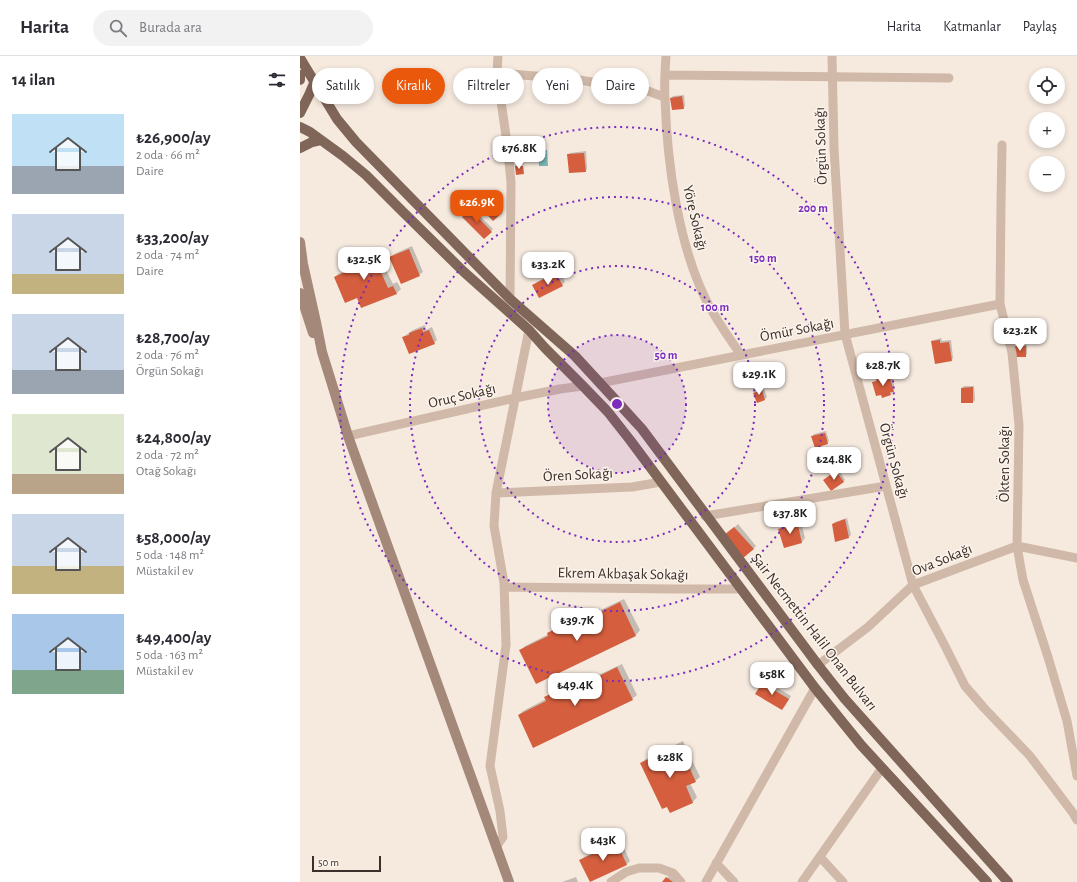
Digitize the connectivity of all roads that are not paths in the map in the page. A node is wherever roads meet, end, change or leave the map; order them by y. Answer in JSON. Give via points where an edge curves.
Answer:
{"nodes":[{"id":1,"x":498,"y":56,"type":"edge"},
{"id":2,"x":666,"y":56,"type":"edge"},
{"id":3,"x":832,"y":56,"type":"edge"},
{"id":4,"x":300,"y":58,"type":"edge"},
{"id":5,"x":497,"y":68,"type":"edge"},
{"id":6,"x":300,"y":75,"type":"edge"},
{"id":7,"x":524,"y":75,"type":"edge"},
{"id":8,"x":665,"y":75,"type":"junction"},
{"id":9,"x":312,"y":76,"type":"edge"},
{"id":10,"x":833,"y":77,"type":"junction"},
{"id":11,"x":949,"y":78,"type":"dead end"},
{"id":12,"x":300,"y":80,"type":"edge"},
{"id":13,"x":312,"y":88,"type":"edge"},
{"id":14,"x":664,"y":97,"type":"junction"},
{"id":15,"x":329,"y":104,"type":"edge"},
{"id":16,"x":501,"y":104,"type":"edge"},
{"id":17,"x":300,"y":113,"type":"edge"},
{"id":18,"x":300,"y":127,"type":"edge"},
{"id":19,"x":321,"y":140,"type":"junction"},
{"id":20,"x":1002,"y":145,"type":"dead end"},
{"id":21,"x":300,"y":148,"type":"edge"},
{"id":22,"x":300,"y":242,"type":"edge"},
{"id":23,"x":300,"y":294,"type":"edge"},
{"id":24,"x":510,"y":299,"type":"junction"},
{"id":25,"x":1000,"y":304,"type":"junction"},
{"id":26,"x":529,"y":330,"type":"junction"},
{"id":27,"x":845,"y":334,"type":"junction"},
{"id":28,"x":322,"y":352,"type":"junction"},
{"id":29,"x":742,"y":355,"type":"junction"},
{"id":30,"x":600,"y":383,"type":"junction"},
{"id":31,"x":583,"y":386,"type":"junction"},
{"id":32,"x":515,"y":398,"type":"junction"},
{"id":33,"x":348,"y":436,"type":"junction"},
{"id":34,"x":661,"y":482,"type":"junction"},
{"id":35,"x":886,"y":486,"type":"junction"},
{"id":36,"x":496,"y":493,"type":"junction"},
{"id":37,"x":705,"y":516,"type":"junction"},
{"id":38,"x":1017,"y":546,"type":"junction"},
{"id":39,"x":1077,"y":558,"type":"edge"},
{"id":40,"x":913,"y":585,"type":"junction"},
{"id":41,"x":504,"y":587,"type":"junction"},
{"id":42,"x":741,"y":589,"type":"junction"},
{"id":43,"x":818,"y":665,"type":"junction"},
{"id":44,"x":815,"y":688,"type":"junction"},
{"id":45,"x":882,"y":768,"type":"junction"},
{"id":46,"x":1077,"y":776,"type":"edge"},
{"id":47,"x":1077,"y":820,"type":"edge"},
{"id":48,"x":496,"y":848,"type":"junction"},
{"id":49,"x":820,"y":857,"type":"junction"},
{"id":50,"x":716,"y":863,"type":"junction"},
{"id":51,"x":508,"y":882,"type":"edge"},
{"id":52,"x":611,"y":882,"type":"edge"},
{"id":53,"x":681,"y":882,"type":"edge"},
{"id":54,"x":706,"y":882,"type":"edge"},
{"id":55,"x":734,"y":882,"type":"edge"},
{"id":56,"x":802,"y":882,"type":"edge"},
{"id":57,"x":843,"y":882,"type":"edge"},
{"id":58,"x":987,"y":882,"type":"edge"},
{"id":59,"x":1008,"y":882,"type":"edge"}],
"edges":[{"from":1,"to":5,"type":"street"},
{"from":2,"to":8,"type":"street","name":"Yöre Sokağı"},
{"from":3,"to":10,"type":"street","name":"Örgün Sokağı"},
{"from":4,"to":9,"type":"main road","name":"Şair Necmettin Halil Onan Bulvarı"},
{"from":6,"to":12,"type":"main road"},
{"from":7,"to":14,"type":"street","via":[[573,79],[648,91]]},
{"from":8,"to":10,"type":"street"},
{"from":8,"to":14,"type":"street","name":"Yöre Sokağı"},
{"from":10,"to":11,"type":"street"},
{"from":10,"to":27,"type":"street","name":"Örgün Sokağı","via":[[834,148]]},
{"from":13,"to":17,"type":"main road"},
{"from":14,"to":29,"type":"street","name":"Yöre Sokağı","via":[[675,197],[694,273],[707,302]]},
{"from":15,"to":24,"type":"main road","name":"Şair Necmettin Halil Onan Bulvarı","via":[[356,142]]},
{"from":16,"to":24,"type":"street","via":[[511,182]]},
{"from":18,"to":19,"type":"main road","name":"Şair Necmettin Halil Onan Bulvarı"},
{"from":19,"to":21,"type":"main road"},
{"from":19,"to":26,"type":"main road","name":"Şair Necmettin Halil Onan Bulvarı","via":[[366,175],[464,272]]},
{"from":20,"to":25,"type":"street","name":"Ökten Sokağı"},
{"from":22,"to":28,"type":"main road"},
{"from":23,"to":28,"type":"main road"},
{"from":24,"to":30,"type":"main road","name":"Şair Necmettin Halil Onan Bulvarı","via":[[575,356]]},
{"from":25,"to":27,"type":"street","name":"Ömür Sokağı"},
{"from":25,"to":38,"type":"street","name":"Ökten Sokağı","via":[[1012,353],[1019,425]]},
{"from":26,"to":31,"type":"main road","name":"Şair Necmettin Halil Onan Bulvarı"},
{"from":26,"to":32,"type":"street"},
{"from":27,"to":29,"type":"street","name":"Ömür Sokağı"},
{"from":27,"to":35,"type":"street","name":"Örgün Sokağı"},
{"from":28,"to":33,"type":"main road"},
{"from":29,"to":30,"type":"street","name":"Ömür Sokağı"},
{"from":30,"to":37,"type":"main road","name":"Şair Necmettin Halil Onan Bulvarı","via":[[642,429]]},
{"from":31,"to":32,"type":"street","name":"Oruç Sokağı"},
{"from":31,"to":34,"type":"main road","name":"Şair Necmettin Halil Onan Bulvarı","via":[[626,434]]},
{"from":32,"to":33,"type":"street","name":"Oruç Sokağı"},
{"from":32,"to":36,"type":"street"},
{"from":33,"to":48,"type":"main road"},
{"from":34,"to":36,"type":"street","name":"Ören Sokağı","via":[[632,487]]},
{"from":34,"to":42,"type":"main road","name":"Şair Necmettin Halil Onan Bulvarı"},
{"from":35,"to":37,"type":"street"},
{"from":35,"to":40,"type":"street","name":"Örgün Sokağı"},
{"from":36,"to":41,"type":"street","via":[[494,526]]},
{"from":37,"to":43,"type":"main road","name":"Şair Necmettin Halil Onan Bulvarı"},
{"from":38,"to":39,"type":"street"},
{"from":38,"to":40,"type":"street","name":"Ova Sokağı"},
{"from":38,"to":46,"type":"street","name":"Ökten Sokağı","via":[[1023,580],[1067,721]]},
{"from":40,"to":43,"type":"street","name":"Ova Sokağı","via":[[868,627]]},
{"from":40,"to":47,"type":"street","name":"Örgün Sokağı","via":[[965,686],[1030,756]]},
{"from":41,"to":42,"type":"street","name":"Ekrem Akbaşak Sokağı"},
{"from":41,"to":48,"type":"street","via":[[506,645],[490,766],[503,836]]},
{"from":42,"to":44,"type":"main road","name":"Şair Necmettin Halil Onan Bulvarı"},
{"from":43,"to":59,"type":"main road","name":"Şair Necmettin Halil Onan Bulvarı","via":[[844,698]]},
{"from":44,"to":45,"type":"main road","name":"Şair Necmettin Halil Onan Bulvarı"},
{"from":44,"to":50,"type":"street"},
{"from":45,"to":49,"type":"street"},
{"from":45,"to":58,"type":"main road","name":"Şair Necmettin Halil Onan Bulvarı"},
{"from":48,"to":51,"type":"main road"},
{"from":49,"to":56,"type":"street"},
{"from":49,"to":57,"type":"street"},
{"from":50,"to":54,"type":"street"},
{"from":50,"to":55,"type":"street"},
{"from":52,"to":53,"type":"street","via":[[626,872],[639,868],[659,868],[673,873]]}]}
